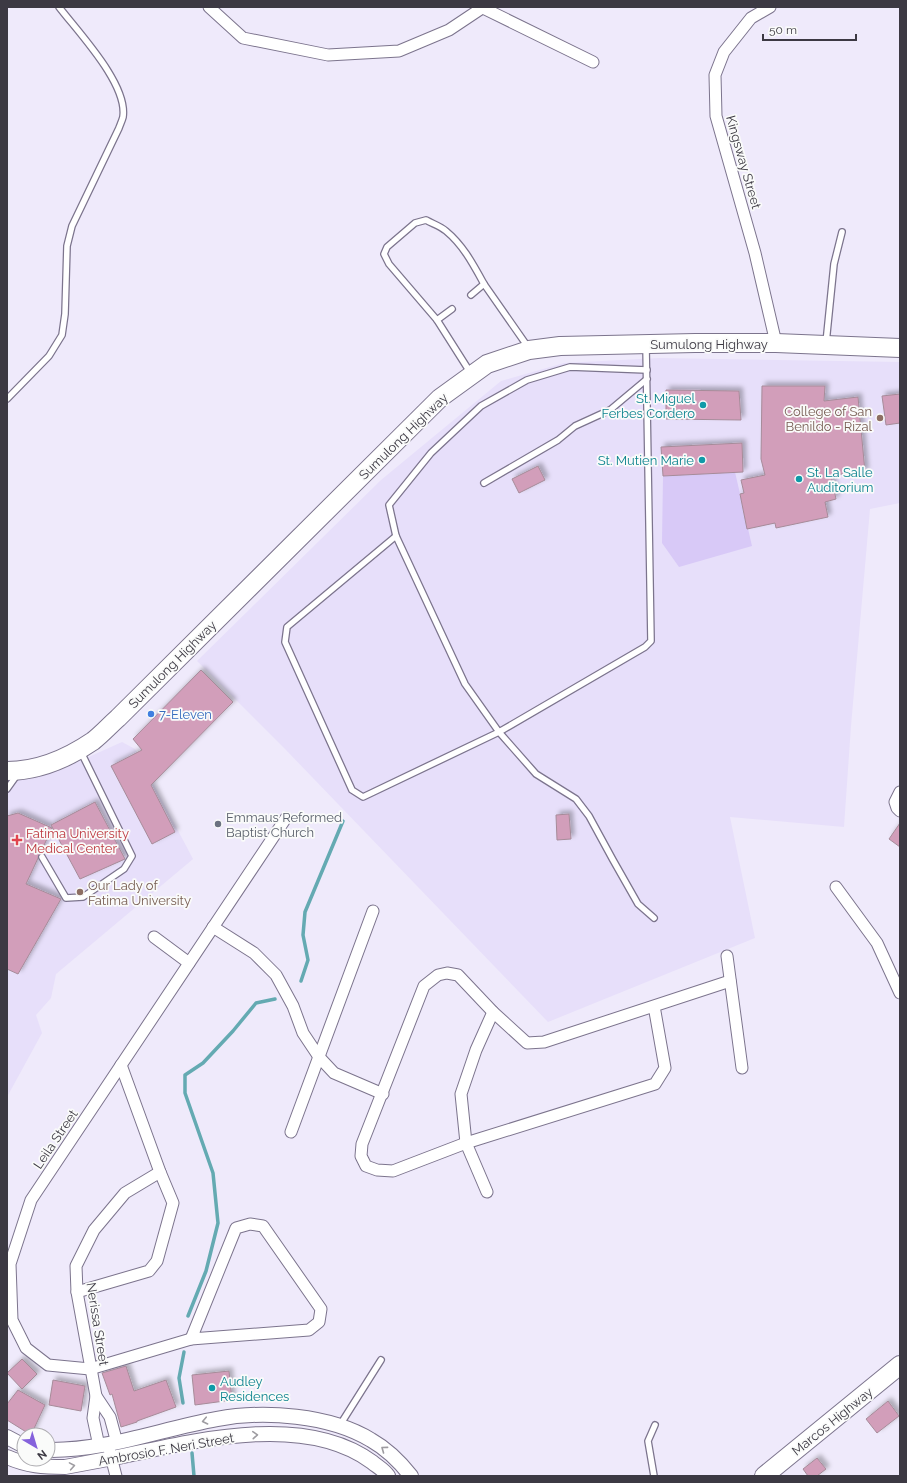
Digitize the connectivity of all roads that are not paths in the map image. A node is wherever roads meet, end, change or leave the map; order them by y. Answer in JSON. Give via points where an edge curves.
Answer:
{"nodes":[{"id":1,"x":59,"y":7,"type":"edge"},
{"id":2,"x":209,"y":7,"type":"edge"},
{"id":3,"x":770,"y":7,"type":"edge"},
{"id":4,"x":482,"y":8,"type":"edge"},
{"id":5,"x":593,"y":62,"type":"dead end"},
{"id":6,"x":842,"y":232,"type":"dead end"},
{"id":7,"x":484,"y":284,"type":"junction"},
{"id":8,"x":471,"y":294,"type":"dead end"},
{"id":9,"x":452,"y":309,"type":"dead end"},
{"id":10,"x":437,"y":320,"type":"junction"},
{"id":11,"x":776,"y":343,"type":"junction"},
{"id":12,"x":646,"y":344,"type":"junction"},
{"id":13,"x":826,"y":345,"type":"junction"},
{"id":14,"x":900,"y":348,"type":"edge"},
{"id":15,"x":529,"y":350,"type":"junction"},
{"id":16,"x":647,"y":370,"type":"junction"},
{"id":17,"x":472,"y":375,"type":"junction"},
{"id":18,"x":647,"y":380,"type":"junction"},
{"id":19,"x":7,"y":399,"type":"edge"},
{"id":20,"x":484,"y":483,"type":"dead end"},
{"id":21,"x":396,"y":536,"type":"junction"},
{"id":22,"x":499,"y":732,"type":"junction"},
{"id":23,"x":80,"y":748,"type":"junction"},
{"id":24,"x":14,"y":771,"type":"edge"},
{"id":25,"x":7,"y":789,"type":"edge"},
{"id":26,"x":900,"y":792,"type":"edge"},
{"id":27,"x":900,"y":811,"type":"edge"},
{"id":28,"x":286,"y":818,"type":"dead end"},
{"id":29,"x":42,"y":857,"type":"dead end"},
{"id":30,"x":836,"y":887,"type":"dead end"},
{"id":31,"x":373,"y":911,"type":"dead end"},
{"id":32,"x":654,"y":918,"type":"dead end"},
{"id":33,"x":213,"y":927,"type":"junction"},
{"id":34,"x":154,"y":937,"type":"dead end"},
{"id":35,"x":727,"y":956,"type":"dead end"},
{"id":36,"x":189,"y":963,"type":"junction"},
{"id":37,"x":730,"y":981,"type":"junction"},
{"id":38,"x":900,"y":993,"type":"edge"},
{"id":39,"x":654,"y":1006,"type":"junction"},
{"id":40,"x":493,"y":1012,"type":"junction"},
{"id":41,"x":319,"y":1057,"type":"junction"},
{"id":42,"x":121,"y":1065,"type":"junction"},
{"id":43,"x":742,"y":1068,"type":"dead end"},
{"id":44,"x":383,"y":1094,"type":"junction"},
{"id":45,"x":291,"y":1132,"type":"dead end"},
{"id":46,"x":466,"y":1143,"type":"junction"},
{"id":47,"x":160,"y":1172,"type":"junction"},
{"id":48,"x":487,"y":1192,"type":"dead end"},
{"id":49,"x":77,"y":1292,"type":"junction"},
{"id":50,"x":191,"y":1339,"type":"junction"},
{"id":51,"x":381,"y":1360,"type":"dead end"},
{"id":52,"x":900,"y":1365,"type":"edge"},
{"id":53,"x":90,"y":1369,"type":"junction"},
{"id":54,"x":96,"y":1396,"type":"junction"},
{"id":55,"x":655,"y":1425,"type":"dead end"},
{"id":56,"x":339,"y":1426,"type":"junction"},
{"id":57,"x":7,"y":1437,"type":"edge"},
{"id":58,"x":16,"y":1442,"type":"edge"},
{"id":59,"x":108,"y":1445,"type":"junction"},
{"id":60,"x":56,"y":1450,"type":"edge"},
{"id":61,"x":7,"y":1457,"type":"edge"},
{"id":62,"x":112,"y":1458,"type":"junction"},
{"id":63,"x":116,"y":1476,"type":"edge"},
{"id":64,"x":388,"y":1476,"type":"edge"},
{"id":65,"x":411,"y":1476,"type":"edge"},
{"id":66,"x":654,"y":1476,"type":"edge"},
{"id":67,"x":764,"y":1476,"type":"edge"}],
"edges":[{"from":1,"to":19,"type":"lane","via":[[108,70],[117,88],[123,116],[72,226],[67,246],[62,335],[49,356]]},
{"from":2,"to":4,"type":"street","via":[[243,38],[328,55],[399,51],[449,30]]},
{"from":3,"to":11,"type":"street","name":"Kingsway Street","via":[[751,18],[724,52],[716,75],[716,116],[755,253]]},
{"from":4,"to":5,"type":"street"},
{"from":6,"to":13,"type":"lane","via":[[834,264]]},
{"from":7,"to":8,"type":"lane"},
{"from":7,"to":10,"type":"lane","via":[[462,247],[445,230],[426,220],[415,223],[387,247],[384,254],[389,264]]},
{"from":7,"to":15,"type":"lane"},
{"from":9,"to":10,"type":"lane"},
{"from":10,"to":17,"type":"lane"},
{"from":11,"to":12,"type":"main road","name":"Sumulong Highway"},
{"from":11,"to":13,"type":"main road","name":"Sumulong Highway"},
{"from":12,"to":15,"type":"main road","name":"Sumulong Highway","via":[[560,346]]},
{"from":12,"to":16,"type":"lane"},
{"from":13,"to":14,"type":"main road","name":"Sumulong Highway"},
{"from":15,"to":17,"type":"main road","name":"Sumulong Highway","via":[[487,364]]},
{"from":16,"to":18,"type":"lane"},
{"from":16,"to":21,"type":"lane","via":[[570,367],[527,380],[481,406],[431,454],[389,505]]},
{"from":17,"to":23,"type":"main road","name":"Sumulong Highway","via":[[440,398],[118,718],[94,740]]},
{"from":18,"to":20,"type":"lane","via":[[610,410],[575,426],[558,440]]},
{"from":18,"to":22,"type":"lane","via":[[652,641]]},
{"from":21,"to":22,"type":"lane","via":[[465,684]]},
{"from":21,"to":22,"type":"lane","via":[[287,627],[285,642],[352,790],[363,797]]},
{"from":22,"to":32,"type":"lane","via":[[536,774],[576,800],[589,816],[638,904]]},
{"from":23,"to":24,"type":"main road","name":"Sumulong Highway","via":[[39,767]]},
{"from":23,"to":29,"type":"lane","via":[[132,856],[124,869],[83,897],[66,898]]},
{"from":24,"to":25,"type":"lane"},
{"from":26,"to":27,"type":"street","via":[[895,802]]},
{"from":28,"to":33,"type":"street","name":"Leila Street"},
{"from":30,"to":38,"type":"street","via":[[877,944]]},
{"from":31,"to":41,"type":"street"},
{"from":33,"to":36,"type":"street","name":"Leila Street"},
{"from":33,"to":41,"type":"street","via":[[254,953],[276,975],[293,1006],[303,1033]]},
{"from":34,"to":36,"type":"street"},
{"from":35,"to":37,"type":"street"},
{"from":36,"to":42,"type":"street","name":"Leila Street"},
{"from":37,"to":39,"type":"street"},
{"from":37,"to":43,"type":"street"},
{"from":39,"to":40,"type":"street","via":[[544,1042],[527,1042]]},
{"from":39,"to":46,"type":"street","via":[[665,1068],[655,1084]]},
{"from":40,"to":44,"type":"street","via":[[458,975],[438,975],[424,986]]},
{"from":40,"to":46,"type":"street","via":[[476,1050],[461,1094]]},
{"from":41,"to":44,"type":"street","via":[[334,1073]]},
{"from":41,"to":45,"type":"street"},
{"from":42,"to":47,"type":"street"},
{"from":42,"to":53,"type":"street","name":"Leila Street","via":[[31,1200],[10,1264],[12,1320],[26,1348],[48,1365]]},
{"from":44,"to":46,"type":"street","via":[[362,1144],[361,1156],[366,1166],[393,1171]]},
{"from":46,"to":48,"type":"street"},
{"from":47,"to":49,"type":"street","name":"Nerissa Street","via":[[125,1193],[94,1230],[76,1266]]},
{"from":47,"to":49,"type":"street","via":[[174,1203],[157,1261],[148,1271]]},
{"from":49,"to":53,"type":"street","name":"Nerissa Street"},
{"from":50,"to":50,"type":"street","name":"Leila Street","via":[[309,1330],[319,1322],[321,1309],[263,1226],[250,1224],[236,1228]]},
{"from":50,"to":53,"type":"street","name":"Leila Street"},
{"from":51,"to":56,"type":"lane"},
{"from":52,"to":67,"type":"main road","name":"Marcos Highway"},
{"from":53,"to":54,"type":"street","name":"Nerissa Street"},
{"from":54,"to":59,"type":"street","via":[[93,1418]]},
{"from":54,"to":59,"type":"street","via":[[110,1417]]},
{"from":55,"to":66,"type":"lane","via":[[648,1442]]},
{"from":56,"to":59,"type":"street","name":"Ambrosio F. Neri Street","one_way":true,"via":[[303,1418],[264,1415],[219,1418]]},
{"from":65,"to":56,"type":"street","name":"Ambrosio F. Neri Street","one_way":true,"via":[[392,1455],[371,1440]]},
{"from":57,"to":58,"type":"street"},
{"from":59,"to":60,"type":"street","name":"Ambrosio F. Neri Street"},
{"from":59,"to":62,"type":"street"},
{"from":61,"to":62,"type":"street","name":"Ambrosio F. Neri Street","one_way":true,"via":[[40,1467],[65,1467]]},
{"from":62,"to":63,"type":"street"},
{"from":62,"to":64,"type":"street","name":"Ambrosio F. Neri Street","one_way":true,"via":[[219,1438],[263,1434],[303,1436],[328,1441],[364,1456]]}]}
